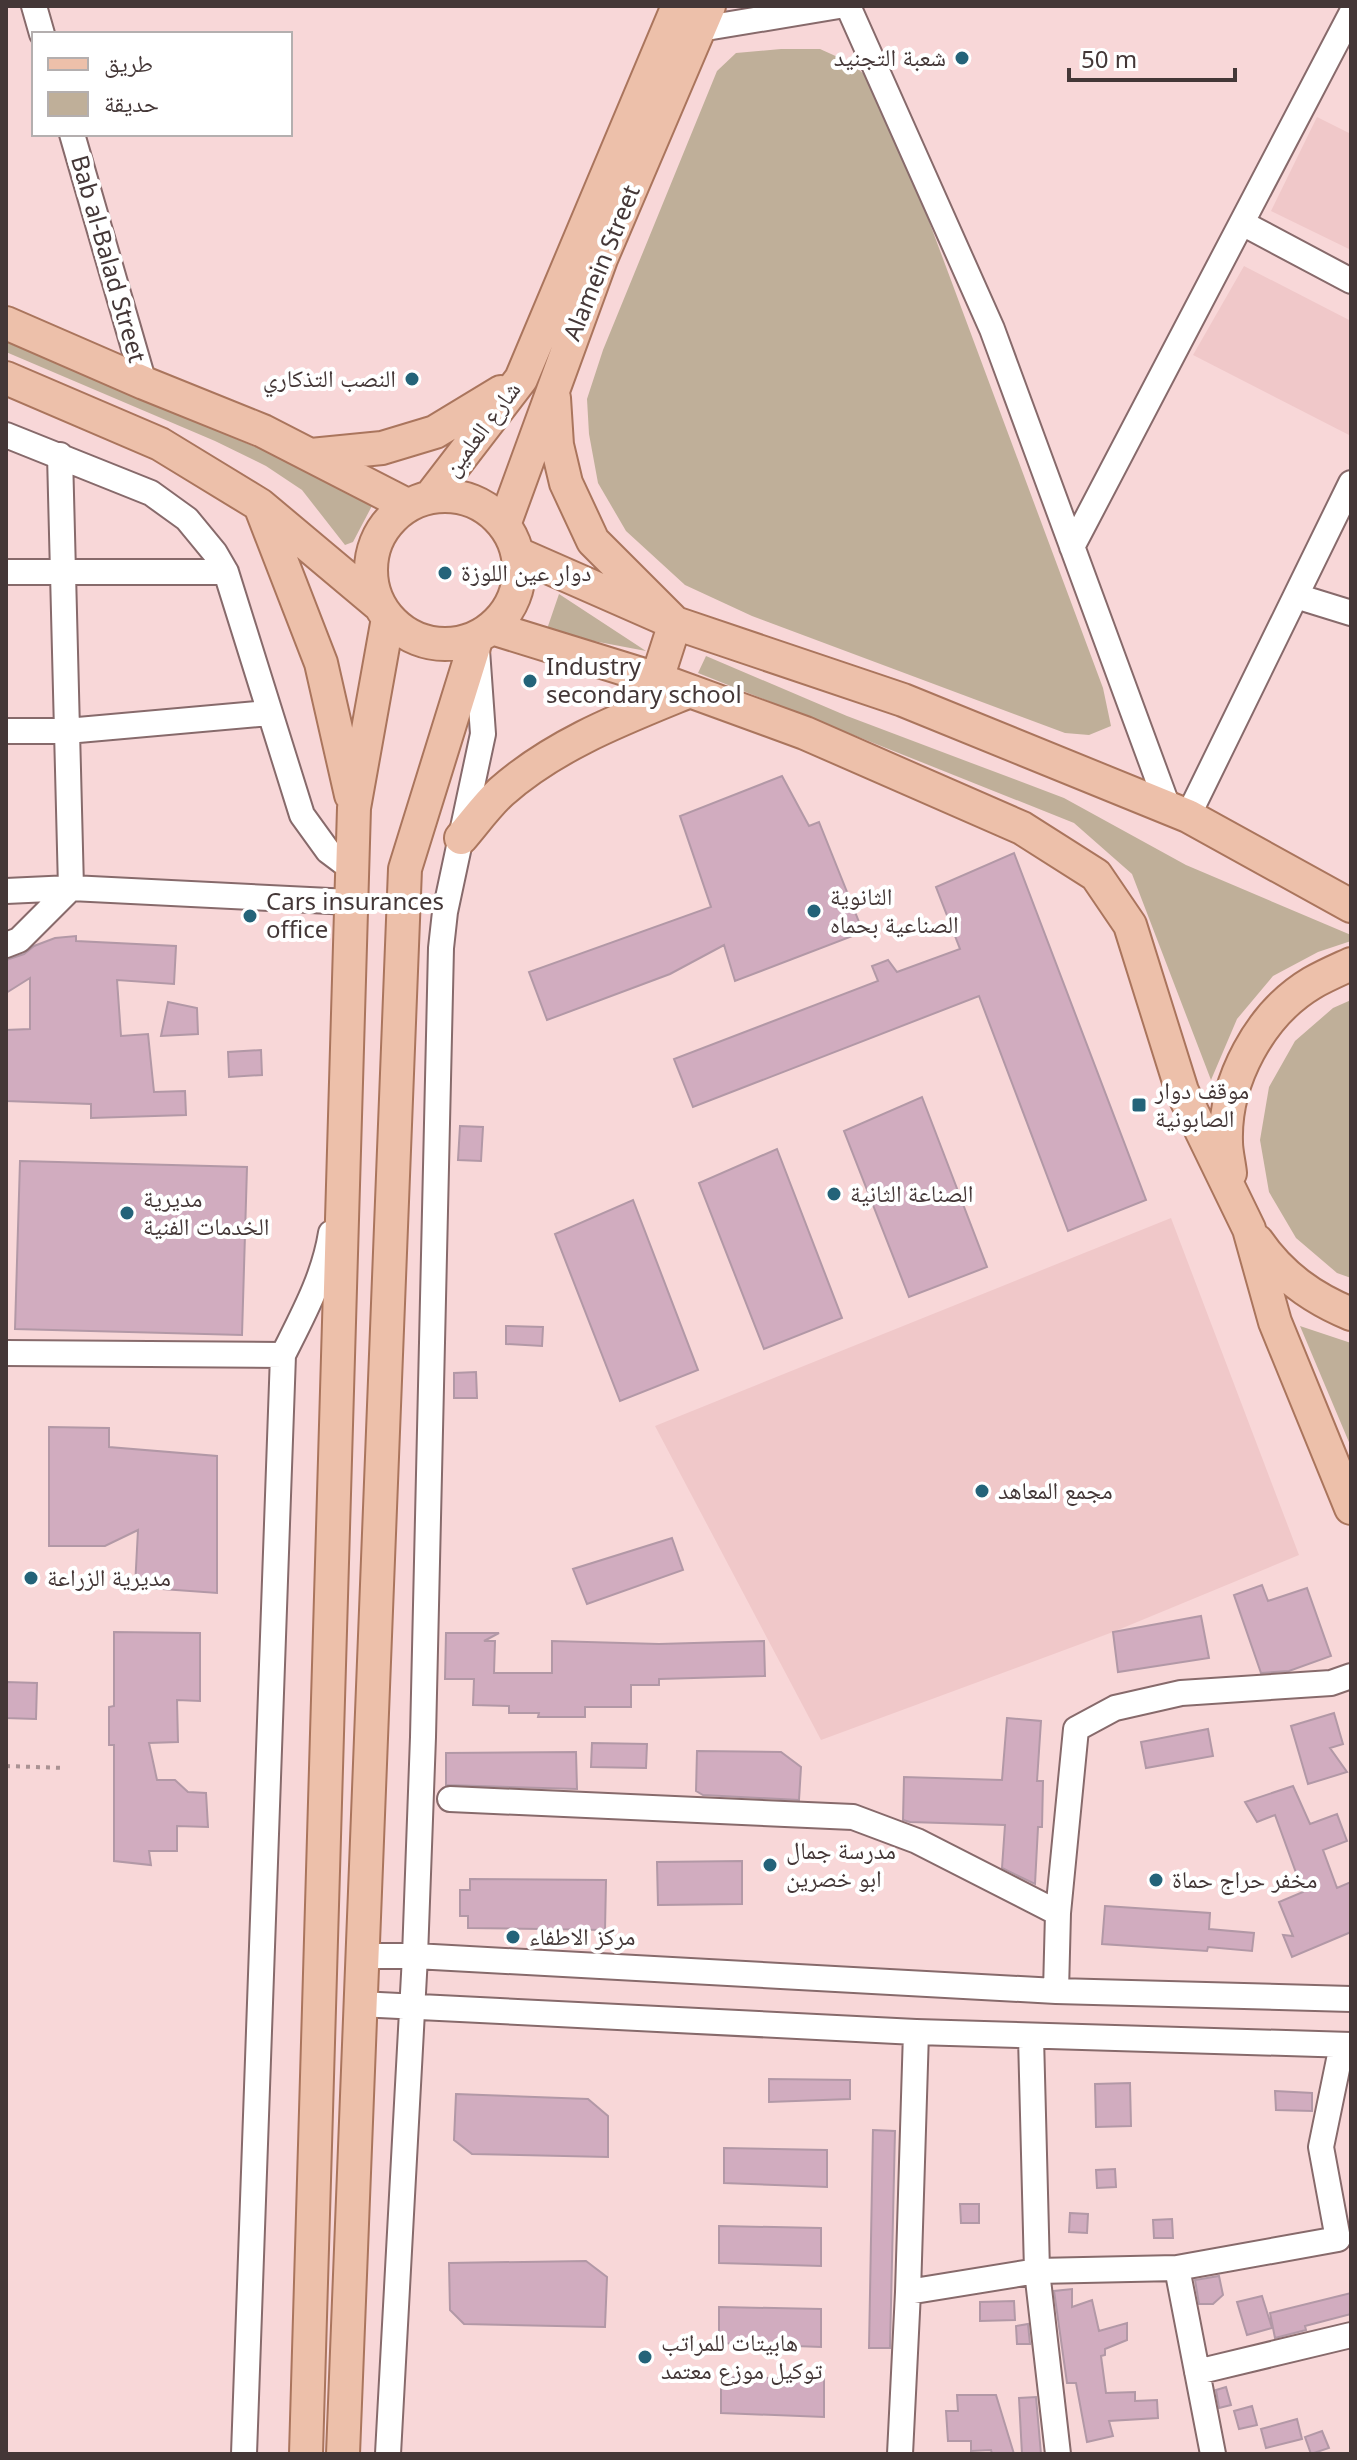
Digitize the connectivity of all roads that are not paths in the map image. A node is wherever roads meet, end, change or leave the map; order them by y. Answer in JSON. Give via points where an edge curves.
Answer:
{"nodes":[{"id":1,"x":34,"y":6,"type":"edge"},
{"id":2,"x":839,"y":6,"type":"edge"},
{"id":3,"x":848,"y":6,"type":"edge"},
{"id":4,"x":696,"y":14,"type":"edge"},
{"id":5,"x":1351,"y":14,"type":"edge"},
{"id":6,"x":41,"y":32,"type":"edge"},
{"id":7,"x":73,"y":136,"type":"edge"},
{"id":8,"x":1242,"y":223,"type":"junction"},
{"id":9,"x":1351,"y":281,"type":"edge"},
{"id":10,"x":6,"y":323,"type":"edge"},
{"id":11,"x":6,"y":378,"type":"edge"},
{"id":12,"x":521,"y":379,"type":"junction"},
{"id":13,"x":144,"y":383,"type":"junction"},
{"id":14,"x":553,"y":386,"type":"junction"},
{"id":15,"x":6,"y":435,"type":"edge"},
{"id":16,"x":60,"y":455,"type":"junction"},
{"id":17,"x":311,"y":455,"type":"junction"},
{"id":18,"x":1351,"y":483,"type":"edge"},
{"id":19,"x":419,"y":500,"type":"junction"},
{"id":20,"x":260,"y":505,"type":"junction"},
{"id":21,"x":511,"y":539,"type":"junction"},
{"id":22,"x":1072,"y":547,"type":"junction"},
{"id":23,"x":6,"y":572,"type":"edge"},
{"id":24,"x":64,"y":572,"type":"junction"},
{"id":25,"x":226,"y":572,"type":"junction"},
{"id":26,"x":1296,"y":596,"type":"junction"},
{"id":27,"x":383,"y":611,"type":"junction"},
{"id":28,"x":1351,"y":613,"type":"edge"},
{"id":29,"x":675,"y":623,"type":"junction"},
{"id":30,"x":484,"y":632,"type":"junction"},
{"id":31,"x":657,"y":679,"type":"junction"},
{"id":32,"x":690,"y":691,"type":"junction"},
{"id":33,"x":269,"y":713,"type":"junction"},
{"id":34,"x":6,"y":731,"type":"edge"},
{"id":35,"x":67,"y":731,"type":"junction"},
{"id":36,"x":354,"y":808,"type":"junction"},
{"id":37,"x":1178,"y":811,"type":"junction"},
{"id":38,"x":461,"y":838,"type":"junction"},
{"id":39,"x":352,"y":869,"type":"junction"},
{"id":40,"x":71,"y":888,"type":"junction"},
{"id":41,"x":6,"y":891,"type":"edge"},
{"id":42,"x":350,"y":902,"type":"junction"},
{"id":43,"x":1351,"y":906,"type":"edge"},
{"id":44,"x":6,"y":945,"type":"edge"},
{"id":45,"x":1351,"y":964,"type":"edge"},
{"id":46,"x":345,"y":1132,"type":"junction"},
{"id":47,"x":1249,"y":1229,"type":"junction"},
{"id":48,"x":1351,"y":1314,"type":"edge"},
{"id":49,"x":6,"y":1353,"type":"edge"},
{"id":50,"x":283,"y":1355,"type":"junction"},
{"id":51,"x":1351,"y":1508,"type":"edge"},
{"id":52,"x":1351,"y":1676,"type":"edge"},
{"id":53,"x":450,"y":1799,"type":"dead end"},
{"id":54,"x":1058,"y":1913,"type":"junction"},
{"id":55,"x":362,"y":1956,"type":"junction"},
{"id":56,"x":415,"y":1956,"type":"junction"},
{"id":57,"x":1056,"y":1991,"type":"junction"},
{"id":58,"x":1351,"y":1999,"type":"edge"},
{"id":59,"x":359,"y":2004,"type":"junction"},
{"id":60,"x":414,"y":2006,"type":"junction"},
{"id":61,"x":916,"y":2032,"type":"junction"},
{"id":62,"x":1031,"y":2037,"type":"junction"},
{"id":63,"x":1346,"y":2045,"type":"edge"},
{"id":64,"x":1177,"y":2268,"type":"junction"},
{"id":65,"x":1037,"y":2271,"type":"junction"},
{"id":66,"x":908,"y":2292,"type":"junction"},
{"id":67,"x":1351,"y":2335,"type":"edge"},
{"id":68,"x":1197,"y":2372,"type":"junction"},
{"id":69,"x":244,"y":2454,"type":"edge"},
{"id":70,"x":306,"y":2454,"type":"edge"},
{"id":71,"x":343,"y":2454,"type":"edge"},
{"id":72,"x":388,"y":2454,"type":"edge"},
{"id":73,"x":900,"y":2454,"type":"edge"},
{"id":74,"x":1058,"y":2454,"type":"edge"},
{"id":75,"x":1213,"y":2454,"type":"edge"}],
"edges":[{"from":1,"to":6,"type":"street"},
{"from":2,"to":4,"type":"street"},
{"from":3,"to":22,"type":"street","via":[[992,329]]},
{"from":4,"to":12,"type":"main road","name":"شارع العلمين"},
{"from":4,"to":14,"type":"main road","name":"Alamein Street"},
{"from":5,"to":8,"type":"street"},
{"from":7,"to":13,"type":"street","name":"Bab al-Balad Street"},
{"from":8,"to":9,"type":"street"},
{"from":8,"to":22,"type":"street"},
{"from":10,"to":13,"type":"main road"},
{"from":11,"to":20,"type":"main road","via":[[160,444]]},
{"from":12,"to":17,"type":"main road","via":[[435,432],[382,448]]},
{"from":12,"to":19,"type":"main road","name":"شارع العلمين"},
{"from":13,"to":17,"type":"main road"},
{"from":14,"to":21,"type":"main road","name":"Alamein Street"},
{"from":14,"to":29,"type":"main road","via":[[566,483],[593,541]]},
{"from":15,"to":16,"type":"street"},
{"from":16,"to":24,"type":"street"},
{"from":16,"to":25,"type":"street","via":[[170,505],[202,535]]},
{"from":17,"to":19,"type":"main road"},
{"from":18,"to":26,"type":"street"},
{"from":19,"to":21,"type":"main road","via":[[451,495],[472,500],[490,510]]},
{"from":19,"to":27,"type":"main road","via":[[389,519],[373,549],[370,582]]},
{"from":20,"to":27,"type":"main road"},
{"from":20,"to":36,"type":"main road","via":[[321,663]]},
{"from":21,"to":29,"type":"main road"},
{"from":21,"to":30,"type":"main road","via":[[519,574],[515,594],[506,612]]},
{"from":22,"to":37,"type":"street"},
{"from":23,"to":24,"type":"street"},
{"from":24,"to":25,"type":"street"},
{"from":24,"to":35,"type":"street"},
{"from":25,"to":33,"type":"street"},
{"from":26,"to":28,"type":"street"},
{"from":26,"to":37,"type":"street"},
{"from":27,"to":30,"type":"main road","via":[[406,634],[429,643],[453,644]]},
{"from":27,"to":36,"type":"main road"},
{"from":29,"to":31,"type":"main road"},
{"from":29,"to":37,"type":"main road","via":[[903,700]]},
{"from":30,"to":31,"type":"main road"},
{"from":30,"to":38,"type":"street","via":[[483,734]]},
{"from":30,"to":55,"type":"main road","via":[[405,869]]},
{"from":31,"to":32,"type":"main road"},
{"from":32,"to":38,"type":"main road","via":[[549,756],[500,793]]},
{"from":32,"to":47,"type":"main road","via":[[805,733],[1022,828],[1096,875],[1130,925],[1182,1091]]},
{"from":33,"to":35,"type":"street"},
{"from":33,"to":39,"type":"street","via":[[302,815],[328,851]]},
{"from":34,"to":35,"type":"street"},
{"from":35,"to":40,"type":"street"},
{"from":36,"to":39,"type":"main road"},
{"from":37,"to":43,"type":"main road"},
{"from":38,"to":56,"type":"street","via":[[441,948]]},
{"from":39,"to":42,"type":"main road"},
{"from":40,"to":41,"type":"street"},
{"from":40,"to":42,"type":"street"},
{"from":40,"to":44,"type":"street","via":[[19,940]]},
{"from":42,"to":46,"type":"main road"},
{"from":45,"to":47,"type":"main road","via":[[1310,984],[1275,1014],[1248,1052],[1231,1095],[1226,1140],[1232,1186]]},
{"from":46,"to":50,"type":"street","via":[[327,1260]]},
{"from":46,"to":70,"type":"main road"},
{"from":47,"to":48,"type":"main road","via":[[1296,1284]]},
{"from":47,"to":51,"type":"main road","via":[[1275,1322]]},
{"from":49,"to":50,"type":"street"},
{"from":50,"to":69,"type":"street"},
{"from":52,"to":54,"type":"street","via":[[1331,1683],[1181,1693],[1115,1708],[1076,1729]]},
{"from":53,"to":54,"type":"street","via":[[853,1817],[917,1841]]},
{"from":54,"to":57,"type":"street"},
{"from":55,"to":56,"type":"street"},
{"from":55,"to":59,"type":"main road"},
{"from":56,"to":57,"type":"street"},
{"from":56,"to":60,"type":"street"},
{"from":57,"to":58,"type":"street"},
{"from":59,"to":60,"type":"street"},
{"from":59,"to":71,"type":"main road"},
{"from":60,"to":61,"type":"street"},
{"from":60,"to":72,"type":"street"},
{"from":61,"to":62,"type":"street"},
{"from":61,"to":66,"type":"street"},
{"from":62,"to":63,"type":"street"},
{"from":62,"to":65,"type":"street"},
{"from":63,"to":64,"type":"street","via":[[1321,2147],[1338,2239]]},
{"from":64,"to":65,"type":"street"},
{"from":64,"to":68,"type":"street"},
{"from":65,"to":66,"type":"street"},
{"from":65,"to":74,"type":"street"},
{"from":66,"to":73,"type":"street"},
{"from":67,"to":68,"type":"street"},
{"from":68,"to":75,"type":"street"}]}
